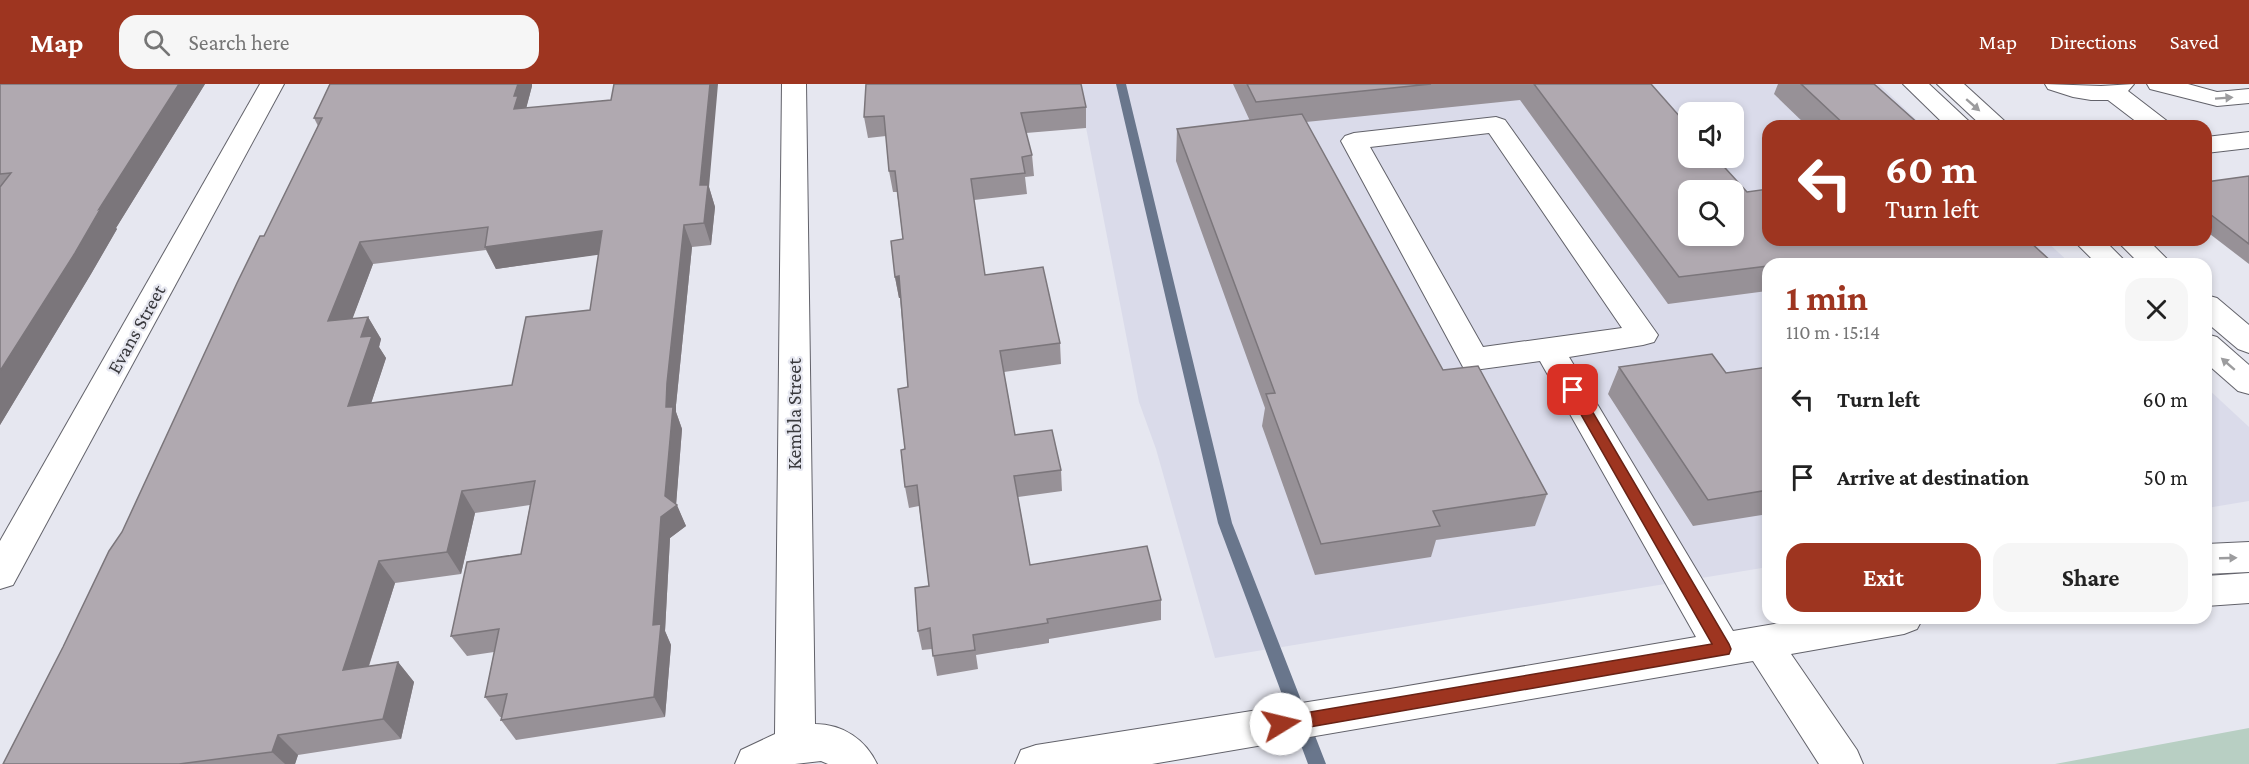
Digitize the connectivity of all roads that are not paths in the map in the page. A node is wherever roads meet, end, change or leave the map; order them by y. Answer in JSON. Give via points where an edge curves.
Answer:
{"nodes":[{"id":1,"x":272,"y":84,"type":"edge"},
{"id":2,"x":794,"y":84,"type":"edge"},
{"id":3,"x":1915,"y":84,"type":"edge"},
{"id":4,"x":1949,"y":84,"type":"edge"},
{"id":5,"x":2057,"y":84,"type":"edge"},
{"id":6,"x":2159,"y":84,"type":"edge"},
{"id":7,"x":2117,"y":88,"type":"edge"},
{"id":8,"x":2249,"y":96,"type":"edge"},
{"id":9,"x":1954,"y":120,"type":"edge"},
{"id":10,"x":1990,"y":120,"type":"edge"},
{"id":11,"x":2152,"y":120,"type":"edge"},
{"id":12,"x":2249,"y":140,"type":"edge"},
{"id":13,"x":2212,"y":144,"type":"edge"},
{"id":14,"x":2094,"y":246,"type":"edge"},
{"id":15,"x":2137,"y":246,"type":"edge"},
{"id":16,"x":2107,"y":258,"type":"edge"},
{"id":17,"x":2151,"y":258,"type":"edge"},
{"id":18,"x":2212,"y":311,"type":"edge"},
{"id":19,"x":2249,"y":342,"type":"edge"},
{"id":20,"x":1550,"y":349,"type":"junction"},
{"id":21,"x":2212,"y":350,"type":"edge"},
{"id":22,"x":2249,"y":383,"type":"edge"},
{"id":23,"x":2249,"y":556,"type":"edge"},
{"id":24,"x":2212,"y":559,"type":"edge"},
{"id":25,"x":0,"y":574,"type":"edge"},
{"id":26,"x":2249,"y":588,"type":"edge"},
{"id":27,"x":2212,"y":591,"type":"edge"},
{"id":28,"x":1869,"y":624,"type":"edge"},
{"id":29,"x":1762,"y":642,"type":"junction"},
{"id":30,"x":1723,"y":649,"type":"junction"},
{"id":31,"x":795,"y":743,"type":"junction"},
{"id":32,"x":756,"y":764,"type":"edge"},
{"id":33,"x":856,"y":764,"type":"edge"},
{"id":34,"x":1036,"y":764,"type":"edge"},
{"id":35,"x":1842,"y":764,"type":"edge"}],
"edges":[{"from":1,"to":25,"type":"street","name":"Evans Street"},
{"from":2,"to":31,"type":"street","name":"Kembla Street"},
{"from":3,"to":9,"type":"street"},
{"from":4,"to":10,"type":"street","one_way":true},
{"from":5,"to":7,"type":"street","via":[[2087,92]]},
{"from":6,"to":8,"type":"street","one_way":true,"via":[[2217,99]]},
{"from":7,"to":11,"type":"street"},
{"from":12,"to":13,"type":"street"},
{"from":14,"to":16,"type":"street"},
{"from":15,"to":17,"type":"street"},
{"from":18,"to":19,"type":"street"},
{"from":20,"to":20,"type":"street","via":[[1474,358],[1354,141],[1496,125],[1643,335]]},
{"from":20,"to":30,"type":"street"},
{"from":22,"to":21,"type":"street","one_way":true},
{"from":24,"to":23,"type":"street","one_way":true},
{"from":26,"to":27,"type":"street"},
{"from":28,"to":29,"type":"street"},
{"from":29,"to":30,"type":"street"},
{"from":29,"to":35,"type":"street"},
{"from":30,"to":34,"type":"street"},
{"from":31,"to":32,"type":"street"},
{"from":31,"to":33,"type":"street","via":[[836,747]]}]}
